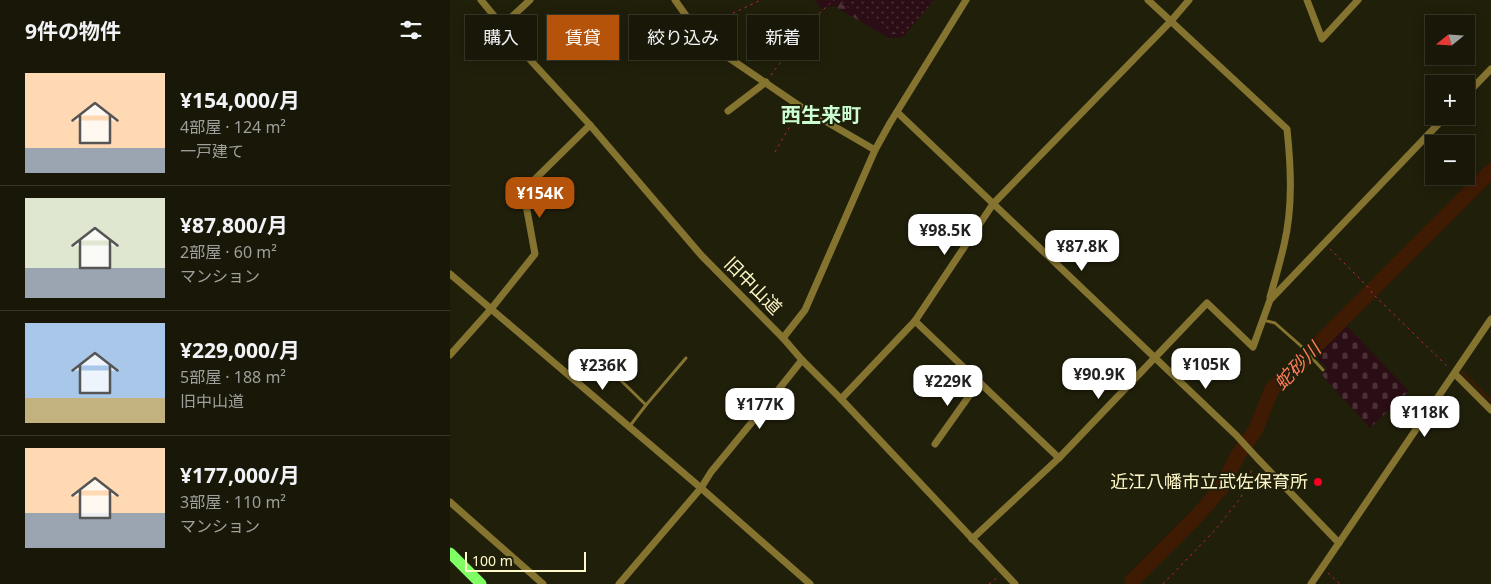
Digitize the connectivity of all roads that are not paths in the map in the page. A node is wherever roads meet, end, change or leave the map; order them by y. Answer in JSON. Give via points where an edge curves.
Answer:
{"nodes":[{"id":1,"x":481,"y":0,"type":"edge"},
{"id":2,"x":530,"y":0,"type":"edge"},
{"id":3,"x":675,"y":0,"type":"edge"},
{"id":4,"x":966,"y":0,"type":"edge"},
{"id":5,"x":1148,"y":0,"type":"edge"},
{"id":6,"x":1189,"y":0,"type":"edge"},
{"id":7,"x":1307,"y":0,"type":"edge"},
{"id":8,"x":1357,"y":1,"type":"edge"},
{"id":9,"x":494,"y":15,"type":"edge"},
{"id":10,"x":514,"y":15,"type":"edge"},
{"id":11,"x":1171,"y":21,"type":"junction"},
{"id":12,"x":531,"y":60,"type":"edge"},
{"id":13,"x":1491,"y":69,"type":"edge"},
{"id":14,"x":766,"y":82,"type":"junction"},
{"id":15,"x":1475,"y":86,"type":"edge"},
{"id":16,"x":728,"y":111,"type":"dead end"},
{"id":17,"x":897,"y":112,"type":"junction"},
{"id":18,"x":590,"y":125,"type":"junction"},
{"id":19,"x":1437,"y":125,"type":"edge"},
{"id":20,"x":875,"y":150,"type":"junction"},
{"id":21,"x":993,"y":204,"type":"junction"},
{"id":22,"x":450,"y":274,"type":"edge"},
{"id":23,"x":1270,"y":300,"type":"junction"},
{"id":24,"x":491,"y":309,"type":"junction"},
{"id":25,"x":1491,"y":319,"type":"edge"},
{"id":26,"x":1263,"y":320,"type":"junction"},
{"id":27,"x":915,"y":321,"type":"junction"},
{"id":28,"x":783,"y":338,"type":"junction"},
{"id":29,"x":450,"y":356,"type":"edge"},
{"id":30,"x":1155,"y":357,"type":"junction"},
{"id":31,"x":686,"y":358,"type":"dead end"},
{"id":32,"x":802,"y":360,"type":"junction"},
{"id":33,"x":603,"y":363,"type":"dead end"},
{"id":34,"x":1323,"y":370,"type":"dead end"},
{"id":35,"x":1455,"y":374,"type":"junction"},
{"id":36,"x":979,"y":382,"type":"junction"},
{"id":37,"x":841,"y":399,"type":"junction"},
{"id":38,"x":646,"y":405,"type":"junction"},
{"id":39,"x":1491,"y":410,"type":"edge"},
{"id":40,"x":629,"y":427,"type":"junction"},
{"id":41,"x":935,"y":444,"type":"dead end"},
{"id":42,"x":1059,"y":458,"type":"junction"},
{"id":43,"x":701,"y":488,"type":"junction"},
{"id":44,"x":450,"y":502,"type":"edge"},
{"id":45,"x":972,"y":539,"type":"junction"},
{"id":46,"x":1339,"y":543,"type":"junction"},
{"id":47,"x":450,"y":552,"type":"edge"},
{"id":48,"x":481,"y":584,"type":"edge"},
{"id":49,"x":543,"y":584,"type":"edge"},
{"id":50,"x":619,"y":584,"type":"edge"},
{"id":51,"x":810,"y":584,"type":"edge"},
{"id":52,"x":1015,"y":584,"type":"edge"},
{"id":53,"x":1311,"y":584,"type":"edge"}],
"edges":[{"from":1,"to":9,"type":"street","name":"旧中山道"},
{"from":2,"to":10,"type":"street"},
{"from":3,"to":14,"type":"street","via":[[698,34],[710,45]]},
{"from":4,"to":17,"type":"street"},
{"from":5,"to":11,"type":"street"},
{"from":6,"to":11,"type":"street"},
{"from":7,"to":8,"type":"street","via":[[1322,39]]},
{"from":11,"to":21,"type":"street"},
{"from":11,"to":23,"type":"street","via":[[1287,129],[1290,199],[1285,243]]},
{"from":12,"to":18,"type":"street","name":"旧中山道"},
{"from":13,"to":15,"type":"street"},
{"from":14,"to":16,"type":"street"},
{"from":14,"to":20,"type":"street","via":[[801,107]]},
{"from":17,"to":20,"type":"street"},
{"from":17,"to":21,"type":"street"},
{"from":18,"to":24,"type":"street","via":[[528,186],[524,194],[535,254]]},
{"from":18,"to":28,"type":"street","name":"旧中山道","via":[[701,255]]},
{"from":19,"to":23,"type":"street"},
{"from":20,"to":28,"type":"street","via":[[805,310]]},
{"from":21,"to":27,"type":"street"},
{"from":21,"to":30,"type":"street"},
{"from":22,"to":24,"type":"street"},
{"from":23,"to":26,"type":"street"},
{"from":24,"to":29,"type":"street"},
{"from":24,"to":40,"type":"street"},
{"from":25,"to":35,"type":"street"},
{"from":26,"to":30,"type":"street","via":[[1253,347],[1207,304]]},
{"from":26,"to":34,"type":"lane","via":[[1275,323]]},
{"from":27,"to":36,"type":"street"},
{"from":27,"to":37,"type":"street"},
{"from":28,"to":32,"type":"street","name":"旧中山道"},
{"from":30,"to":42,"type":"street"},
{"from":30,"to":46,"type":"street","via":[[1240,439]]},
{"from":31,"to":38,"type":"lane"},
{"from":32,"to":37,"type":"street","name":"旧中山道"},
{"from":32,"to":43,"type":"street"},
{"from":33,"to":38,"type":"lane"},
{"from":35,"to":39,"type":"street"},
{"from":35,"to":46,"type":"street"},
{"from":36,"to":41,"type":"street"},
{"from":36,"to":42,"type":"street"},
{"from":37,"to":45,"type":"street","name":"旧中山道"},
{"from":38,"to":40,"type":"lane"},
{"from":40,"to":43,"type":"street"},
{"from":42,"to":45,"type":"street"},
{"from":43,"to":50,"type":"street"},
{"from":43,"to":51,"type":"street"},
{"from":44,"to":49,"type":"street"},
{"from":45,"to":52,"type":"street","name":"旧中山道"},
{"from":46,"to":53,"type":"street"},
{"from":47,"to":48,"type":"highway"}]}
